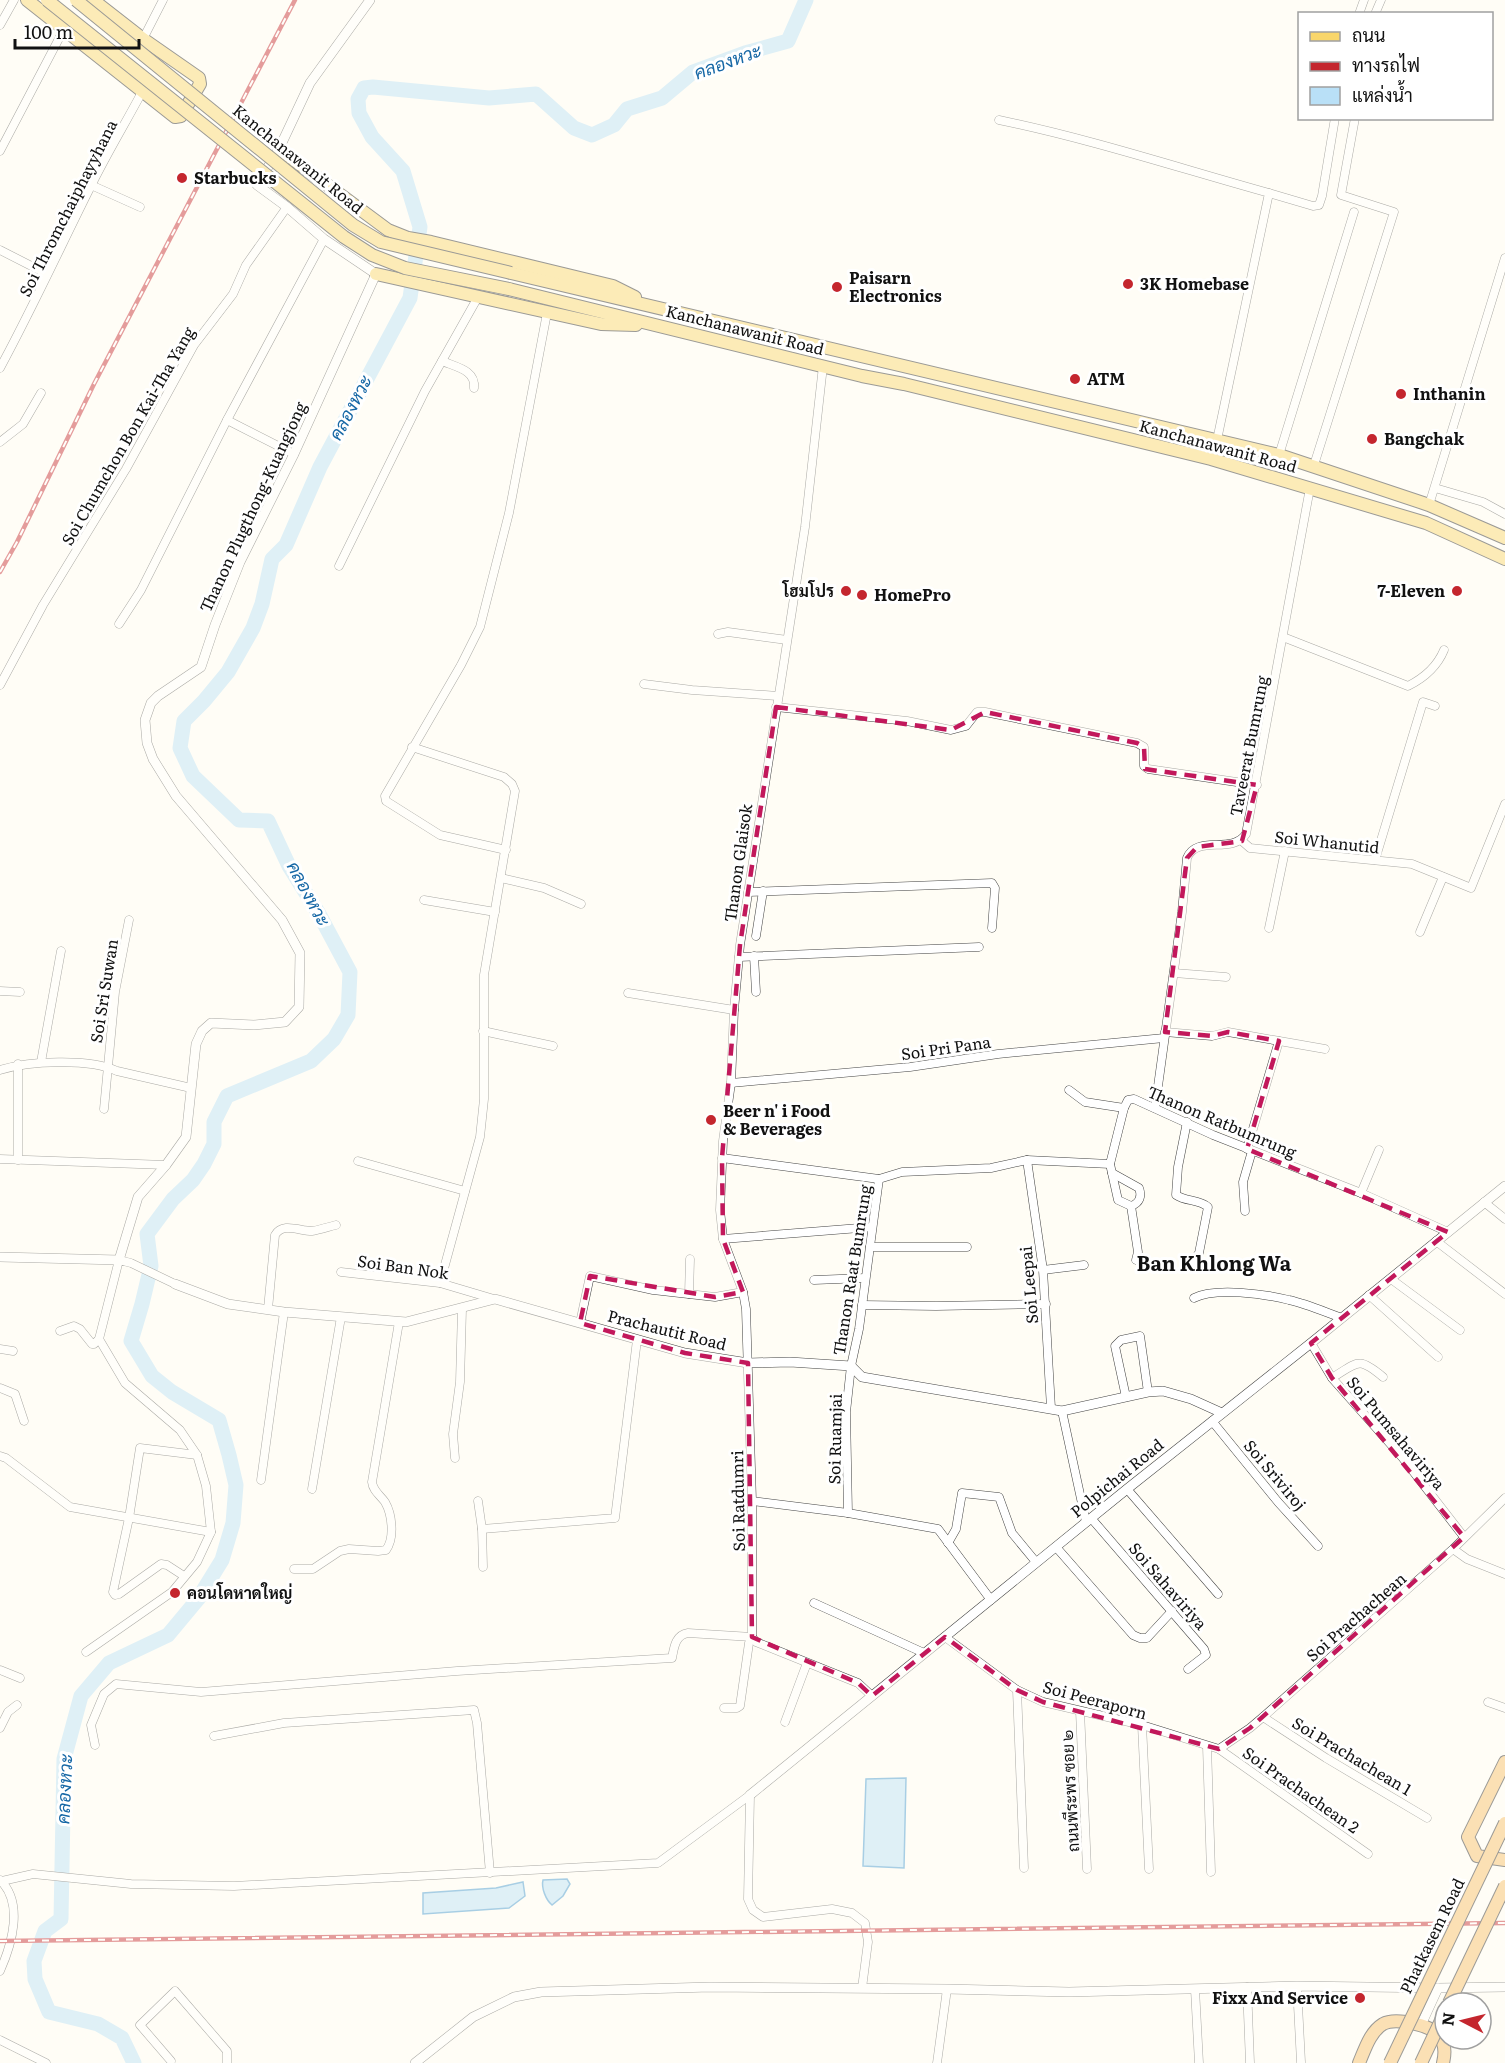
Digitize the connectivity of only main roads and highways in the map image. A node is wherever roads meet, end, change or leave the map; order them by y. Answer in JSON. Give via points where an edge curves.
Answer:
{"nodes":[{"id":1,"x":27,"y":0,"type":"edge"},
{"id":2,"x":47,"y":0,"type":"edge"},
{"id":3,"x":76,"y":0,"type":"edge"},
{"id":4,"x":93,"y":0,"type":"edge"},
{"id":5,"x":279,"y":149,"type":"road end"},
{"id":6,"x":376,"y":274,"type":"road end"},
{"id":7,"x":661,"y":309,"type":"junction"},
{"id":8,"x":657,"y":326,"type":"junction"},
{"id":9,"x":1478,"y":525,"type":"junction"},
{"id":10,"x":1505,"y":537,"type":"edge"},
{"id":11,"x":1469,"y":543,"type":"junction"},
{"id":12,"x":1505,"y":559,"type":"edge"},
{"id":13,"x":1505,"y":1762,"type":"edge"},
{"id":14,"x":1505,"y":1823,"type":"edge"},
{"id":15,"x":1505,"y":1860,"type":"edge"},
{"id":16,"x":1505,"y":1886,"type":"edge"},
{"id":17,"x":1455,"y":1991,"type":"edge"},
{"id":18,"x":1433,"y":2038,"type":"edge"},
{"id":19,"x":1359,"y":2063,"type":"edge"},
{"id":20,"x":1390,"y":2063,"type":"edge"},
{"id":21,"x":1421,"y":2063,"type":"edge"},
{"id":22,"x":1443,"y":2063,"type":"edge"}],
"edges":[{"from":1,"to":4,"type":"main road","via":[[179,118],[199,78]]},
{"from":2,"to":8,"type":"main road","name":"Kanchanawanit Road","bridge":true,"via":[[344,237],[372,255],[405,268]]},
{"from":3,"to":7,"type":"main road","name":"Kanchanawanit Road","bridge":true,"via":[[353,225],[381,242]]},
{"from":5,"to":7,"type":"main road","via":[[388,230],[613,286]]},
{"from":6,"to":8,"type":"main road","via":[[601,324]]},
{"from":7,"to":9,"type":"main road","name":"Kanchanawanit Road","via":[[1279,455]]},
{"from":8,"to":11,"type":"main road","name":"Kanchanawanit Road","via":[[1211,459],[1426,523]]},
{"from":9,"to":10,"type":"main road","name":"Kanchanawanit Road"},
{"from":9,"to":11,"type":"main road"},
{"from":11,"to":12,"type":"main road","name":"Kanchanawanit Road"},
{"from":13,"to":15,"type":"highway","via":[[1468,1838],[1477,1856]]},
{"from":14,"to":20,"type":"highway","name":"Phatkasem Road","bridge":true},
{"from":16,"to":17,"type":"highway","bridge":true},
{"from":18,"to":21,"type":"highway","bridge":true},
{"from":19,"to":22,"type":"highway","via":[[1372,2035],[1384,2023],[1397,2021],[1421,2025],[1438,2034],[1445,2047]]}]}
